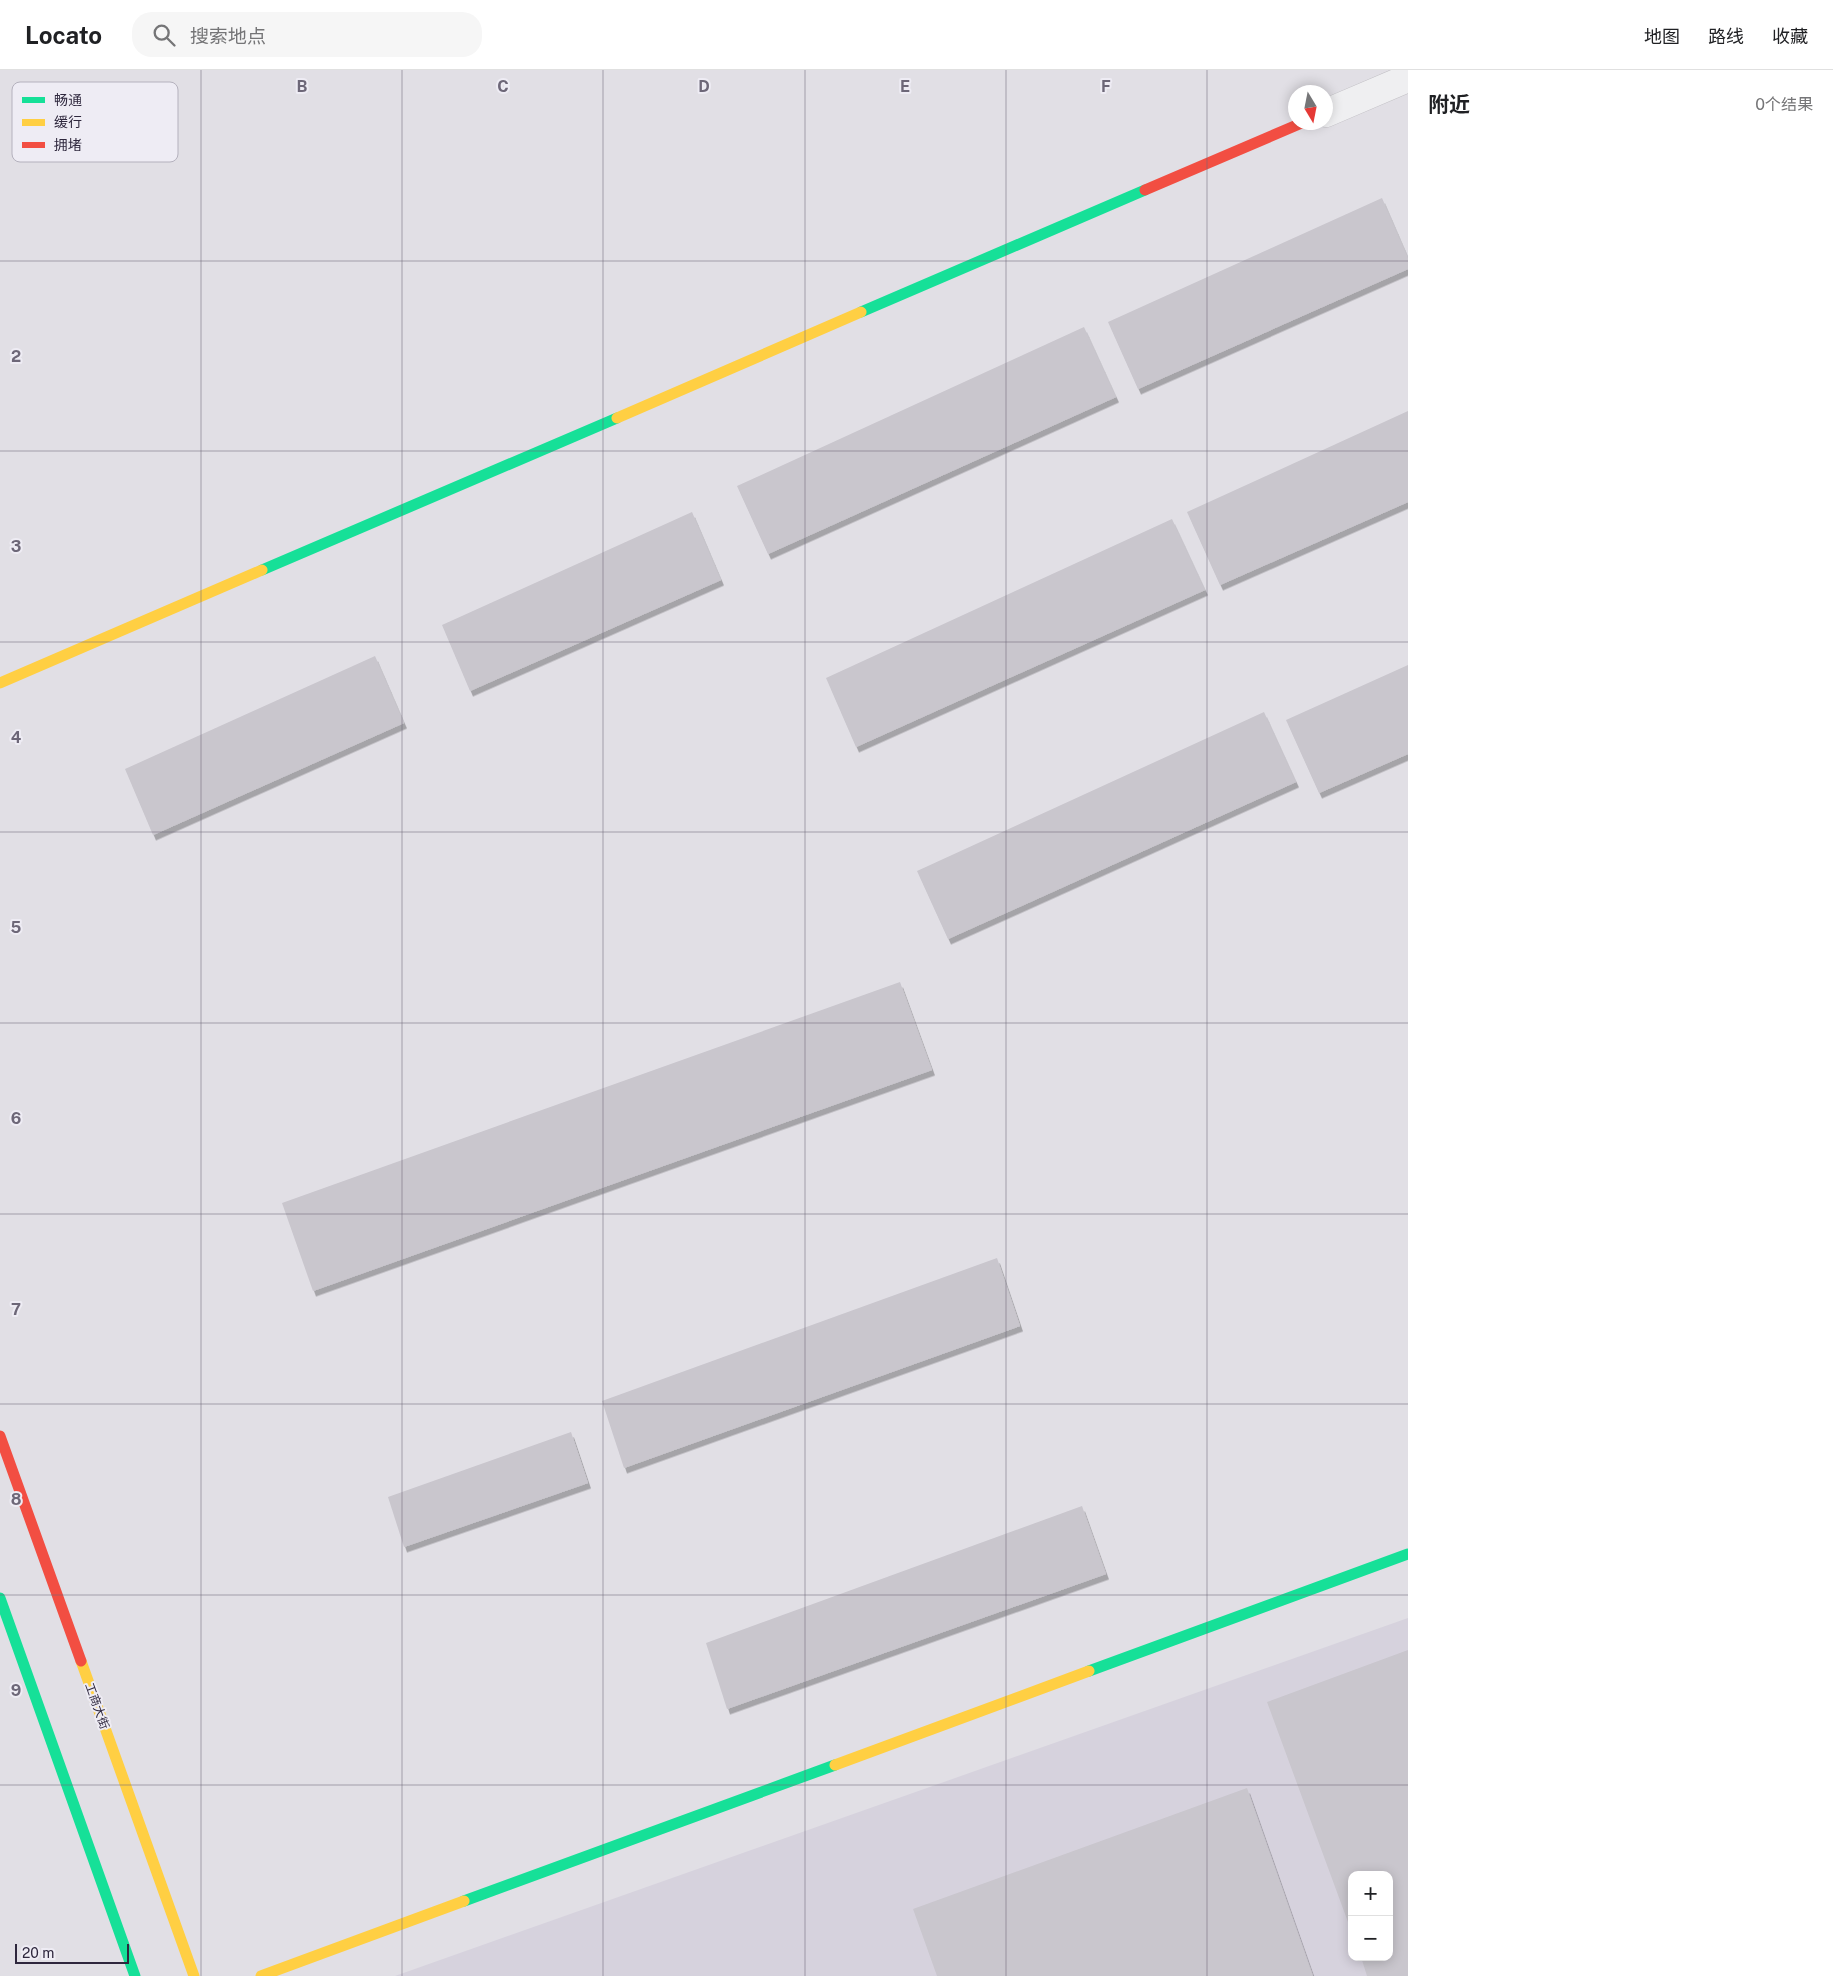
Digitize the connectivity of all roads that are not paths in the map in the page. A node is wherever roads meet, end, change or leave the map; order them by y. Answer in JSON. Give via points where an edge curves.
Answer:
{"nodes":[{"id":1,"x":1408,"y":78,"type":"edge"},
{"id":2,"x":1333,"y":110,"type":"edge"},
{"id":3,"x":1288,"y":129,"type":"edge"},
{"id":4,"x":0,"y":682,"type":"edge"},
{"id":5,"x":0,"y":1436,"type":"edge"},
{"id":6,"x":1408,"y":1554,"type":"edge"},
{"id":7,"x":0,"y":1598,"type":"edge"},
{"id":8,"x":135,"y":1976,"type":"edge"},
{"id":9,"x":194,"y":1976,"type":"edge"},
{"id":10,"x":261,"y":1976,"type":"edge"}],
"edges":[{"from":1,"to":2,"type":"street"},
{"from":3,"to":4,"type":"street"},
{"from":5,"to":9,"type":"street","name":"工商大街"},
{"from":6,"to":10,"type":"street"},
{"from":7,"to":8,"type":"street"}]}
